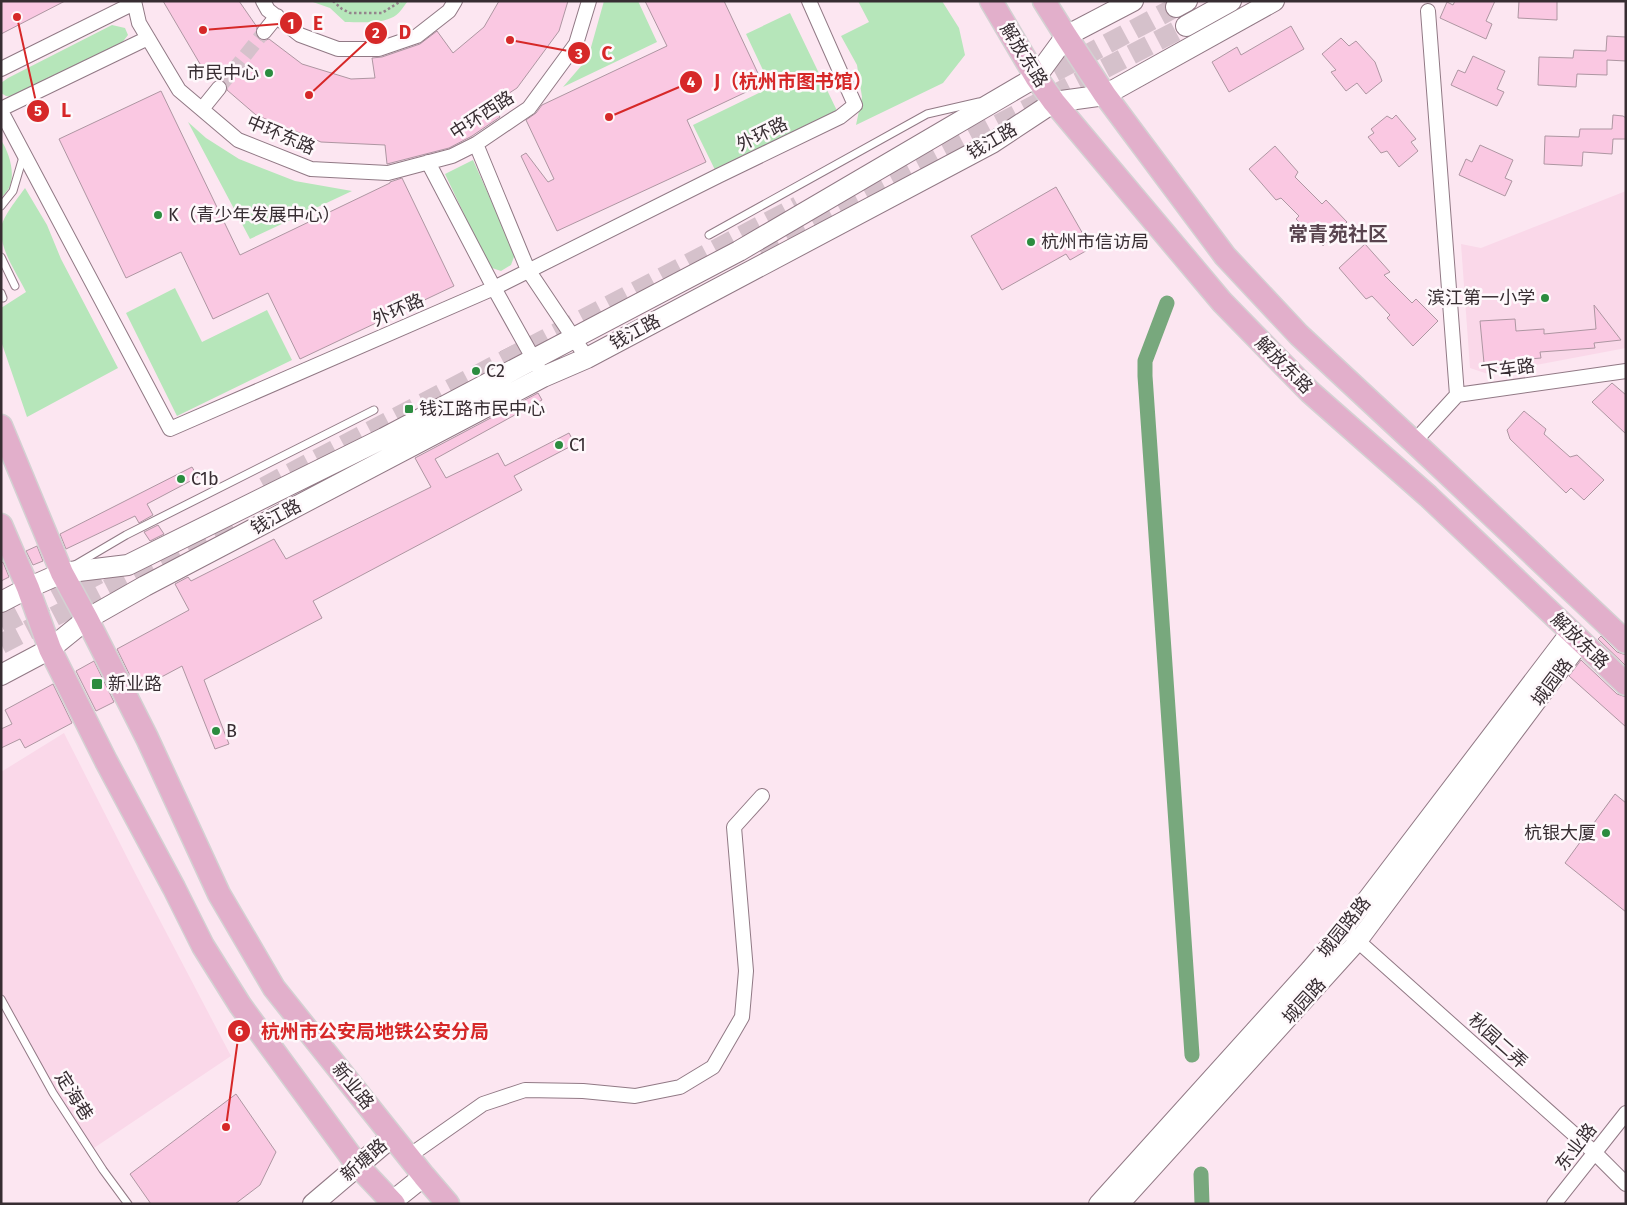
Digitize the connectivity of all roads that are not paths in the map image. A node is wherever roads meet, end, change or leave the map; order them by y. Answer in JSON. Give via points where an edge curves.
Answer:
{"nodes":[{"id":1,"x":263,"y":1,"type":"edge"},
{"id":2,"x":455,"y":1,"type":"edge"},
{"id":3,"x":589,"y":1,"type":"edge"},
{"id":4,"x":809,"y":1,"type":"edge"},
{"id":5,"x":992,"y":1,"type":"edge"},
{"id":6,"x":1044,"y":1,"type":"edge"},
{"id":7,"x":1133,"y":1,"type":"edge"},
{"id":8,"x":1231,"y":1,"type":"edge"},
{"id":9,"x":1274,"y":1,"type":"edge"},
{"id":10,"x":134,"y":2,"type":"edge"},
{"id":11,"x":1428,"y":11,"type":"dead end"},
{"id":12,"x":277,"y":16,"type":"junction"},
{"id":13,"x":1186,"y":26,"type":"tunnel mouth"},
{"id":14,"x":264,"y":32,"type":"tunnel mouth"},
{"id":15,"x":1066,"y":36,"type":"junction"},
{"id":16,"x":148,"y":38,"type":"junction"},
{"id":17,"x":1,"y":69,"type":"edge"},
{"id":18,"x":1036,"y":77,"type":"junction"},
{"id":19,"x":219,"y":88,"type":"tunnel mouth"},
{"id":20,"x":1105,"y":95,"type":"junction"},
{"id":21,"x":1004,"y":96,"type":"junction"},
{"id":22,"x":1054,"y":102,"type":"junction"},
{"id":23,"x":202,"y":109,"type":"junction"},
{"id":24,"x":1,"y":110,"type":"edge"},
{"id":25,"x":476,"y":144,"type":"junction"},
{"id":26,"x":24,"y":154,"type":"junction"},
{"id":27,"x":452,"y":156,"type":"joint"},
{"id":28,"x":428,"y":162,"type":"junction"},
{"id":29,"x":1,"y":206,"type":"edge"},
{"id":30,"x":710,"y":235,"type":"dead end"},
{"id":31,"x":1,"y":257,"type":"edge"},
{"id":32,"x":528,"y":270,"type":"junction"},
{"id":33,"x":14,"y":286,"type":"dead end"},
{"id":34,"x":494,"y":288,"type":"junction"},
{"id":35,"x":574,"y":338,"type":"junction"},
{"id":36,"x":587,"y":358,"type":"junction"},
{"id":37,"x":533,"y":359,"type":"junction"},
{"id":38,"x":1626,"y":372,"type":"edge"},
{"id":39,"x":543,"y":377,"type":"junction"},
{"id":40,"x":1457,"y":395,"type":"junction"},
{"id":41,"x":374,"y":410,"type":"dead end"},
{"id":42,"x":1,"y":426,"type":"edge"},
{"id":43,"x":1414,"y":442,"type":"junction"},
{"id":44,"x":1,"y":525,"type":"edge"},
{"id":45,"x":62,"y":573,"type":"junction"},
{"id":46,"x":28,"y":588,"type":"junction"},
{"id":47,"x":1,"y":602,"type":"edge"},
{"id":48,"x":87,"y":618,"type":"junction"},
{"id":49,"x":1576,"y":637,"type":"junction"},
{"id":50,"x":1626,"y":642,"type":"edge"},
{"id":51,"x":50,"y":649,"type":"junction"},
{"id":52,"x":1,"y":675,"type":"edge"},
{"id":53,"x":1626,"y":684,"type":"edge"},
{"id":54,"x":762,"y":796,"type":"dead end"},
{"id":55,"x":1344,"y":929,"type":"junction"},
{"id":56,"x":1358,"y":941,"type":"junction"},
{"id":57,"x":1,"y":999,"type":"edge"},
{"id":58,"x":1626,"y":1113,"type":"edge"},
{"id":59,"x":393,"y":1136,"type":"junction"},
{"id":60,"x":1595,"y":1153,"type":"junction"},
{"id":61,"x":409,"y":1156,"type":"junction"},
{"id":62,"x":358,"y":1166,"type":"junction"},
{"id":63,"x":424,"y":1176,"type":"junction"},
{"id":64,"x":1626,"y":1184,"type":"edge"},
{"id":65,"x":392,"y":1203,"type":"edge"},
{"id":66,"x":128,"y":1204,"type":"edge"},
{"id":67,"x":313,"y":1204,"type":"edge"},
{"id":68,"x":448,"y":1204,"type":"edge"},
{"id":69,"x":1098,"y":1204,"type":"edge"},
{"id":70,"x":1120,"y":1204,"type":"edge"},
{"id":71,"x":1554,"y":1204,"type":"edge"}],
"edges":[{"from":1,"to":12,"type":"street"},
{"from":2,"to":12,"type":"street","via":[[449,12],[417,36],[379,49],[338,49],[300,35]]},
{"from":3,"to":25,"type":"street","name":"中环西路","via":[[576,44],[529,108]]},
{"from":4,"to":32,"type":"street","name":"外环路","via":[[855,105],[840,117]]},
{"from":5,"to":18,"type":"main road","name":"解放东路"},
{"from":6,"to":15,"type":"main road","name":"解放东路"},
{"from":7,"to":15,"type":"main road","name":"钱江路"},
{"from":8,"to":13,"type":"main road"},
{"from":9,"to":20,"type":"main road","name":"钱江路"},
{"from":10,"to":16,"type":"street","name":"中环东路","via":[[139,23]]},
{"from":10,"to":17,"type":"street"},
{"from":11,"to":40,"type":"street"},
{"from":12,"to":14,"type":"street"},
{"from":15,"to":18,"type":"main road","name":"钱江路"},
{"from":15,"to":20,"type":"main road","name":"解放东路"},
{"from":16,"to":23,"type":"street","name":"中环东路","via":[[179,90]]},
{"from":16,"to":24,"type":"street"},
{"from":18,"to":21,"type":"main road","name":"钱江路"},
{"from":18,"to":22,"type":"main road","name":"解放东路"},
{"from":19,"to":23,"type":"street"},
{"from":20,"to":22,"type":"main road","name":"钱江路"},
{"from":20,"to":43,"type":"main road","name":"解放东路","via":[[1225,256],[1299,336]]},
{"from":21,"to":30,"type":"lane","via":[[927,114]]},
{"from":21,"to":35,"type":"main road","name":"钱江路","via":[[740,251]]},
{"from":22,"to":36,"type":"main road","name":"钱江路","via":[[992,143]]},
{"from":22,"to":49,"type":"main road","name":"解放东路","via":[[1222,302],[1262,344]]},
{"from":23,"to":28,"type":"street","name":"中环东路","via":[[238,140],[311,169],[388,174]]},
{"from":24,"to":26,"type":"street","name":"外环路"},
{"from":25,"to":27,"type":"street","name":"中环西路"},
{"from":25,"to":32,"type":"street"},
{"from":26,"to":29,"type":"lane","via":[[13,191]]},
{"from":26,"to":34,"type":"street","name":"外环路","via":[[170,429]]},
{"from":27,"to":28,"type":"street","name":"中环东路"},
{"from":28,"to":34,"type":"street"},
{"from":31,"to":33,"type":"lane"},
{"from":32,"to":34,"type":"street","name":"外环路"},
{"from":32,"to":35,"type":"street"},
{"from":34,"to":37,"type":"street"},
{"from":35,"to":36,"type":"street"},
{"from":35,"to":37,"type":"main road","name":"钱江路"},
{"from":36,"to":39,"type":"main road","name":"钱江路"},
{"from":37,"to":39,"type":"street"},
{"from":37,"to":45,"type":"main road","name":"钱江路","via":[[384,438],[128,565]]},
{"from":38,"to":40,"type":"street","name":"下车路"},
{"from":39,"to":48,"type":"main road","name":"钱江路"},
{"from":40,"to":43,"type":"street"},
{"from":41,"to":45,"type":"lane","via":[[126,535]]},
{"from":42,"to":45,"type":"main road","name":"新业路"},
{"from":43,"to":50,"type":"main road","name":"解放东路"},
{"from":44,"to":46,"type":"main road"},
{"from":45,"to":46,"type":"main road","name":"钱江路"},
{"from":45,"to":48,"type":"main road","name":"新业路"},
{"from":46,"to":47,"type":"main road","name":"钱江路"},
{"from":46,"to":51,"type":"main road"},
{"from":48,"to":51,"type":"main road","name":"钱江路"},
{"from":48,"to":59,"type":"main road","name":"新业路","via":[[219,894],[274,988]]},
{"from":49,"to":53,"type":"main road","name":"解放东路"},
{"from":49,"to":55,"type":"street","name":"城园路路"},
{"from":49,"to":56,"type":"street","name":"城园路"},
{"from":51,"to":52,"type":"main road","name":"钱江路"},
{"from":51,"to":62,"type":"main road","via":[[204,946],[240,1005]]},
{"from":54,"to":61,"type":"street","via":[[734,827],[746,971],[742,1017],[713,1067],[680,1087],[635,1096],[525,1090],[483,1104]]},
{"from":55,"to":56,"type":"street","name":"秋园二弄"},
{"from":55,"to":69,"type":"street","name":"城园路路"},
{"from":56,"to":60,"type":"street","name":"秋园二弄"},
{"from":56,"to":70,"type":"street","name":"城园路"},
{"from":57,"to":66,"type":"lane","name":"定海巷","via":[[53,1093]]},
{"from":58,"to":60,"type":"street","name":"东业路"},
{"from":59,"to":61,"type":"main road","name":"新业路"},
{"from":59,"to":62,"type":"main road","name":"新塘路"},
{"from":60,"to":64,"type":"street","name":"秋园二弄"},
{"from":60,"to":71,"type":"street","name":"东业路"},
{"from":61,"to":63,"type":"main road","name":"新业路"},
{"from":62,"to":65,"type":"main road"},
{"from":62,"to":67,"type":"main road","name":"新塘路"},
{"from":63,"to":65,"type":"main road"},
{"from":63,"to":68,"type":"main road","name":"新业路"}]}
